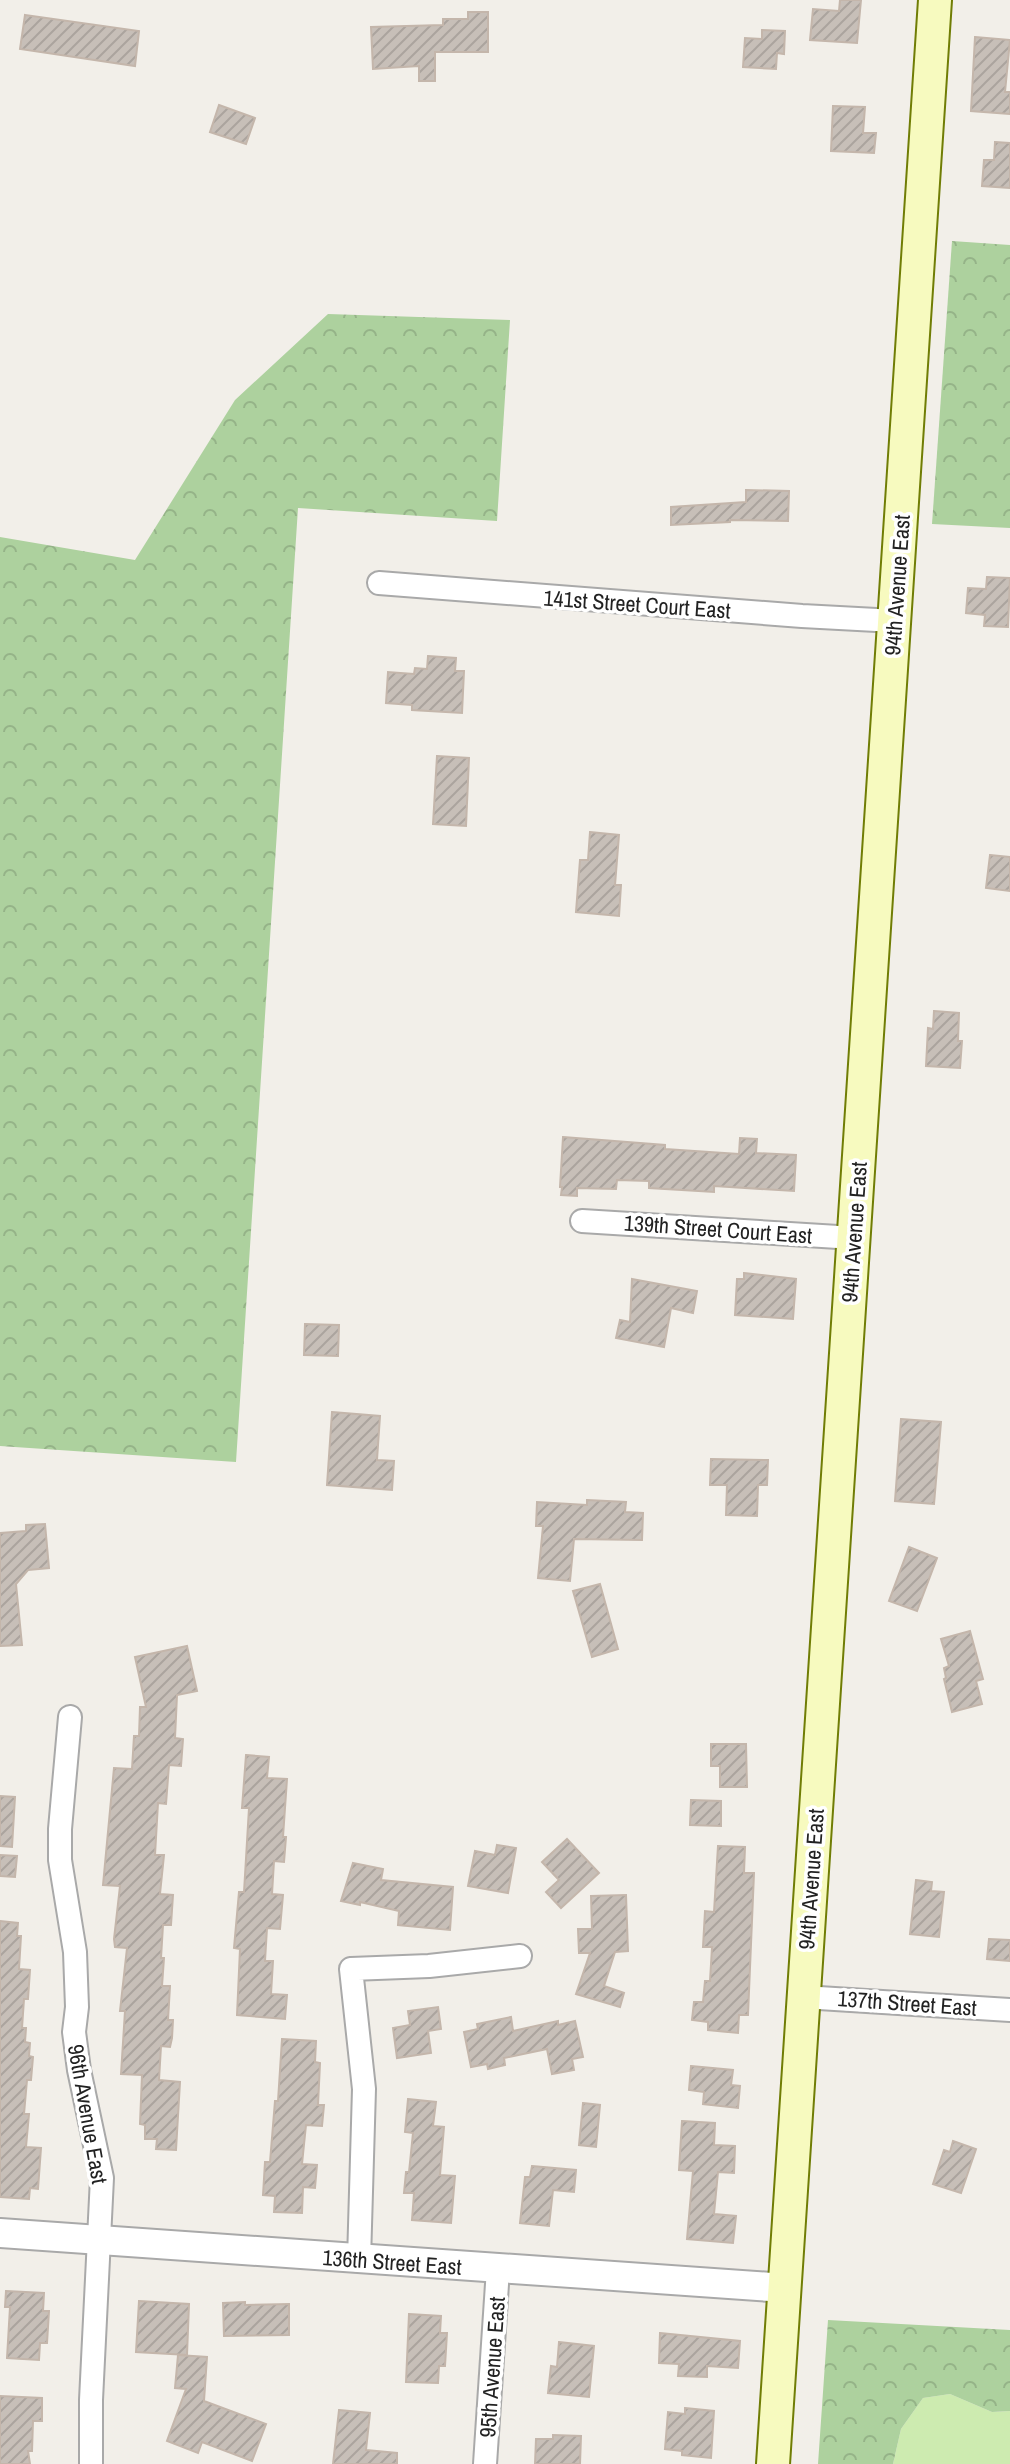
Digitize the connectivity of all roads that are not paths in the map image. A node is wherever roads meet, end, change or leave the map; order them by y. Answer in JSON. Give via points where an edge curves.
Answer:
{"nodes":[{"id":1,"x":935,"y":0,"type":"edge"},
{"id":2,"x":379,"y":583,"type":"dead end"},
{"id":3,"x":895,"y":621,"type":"junction"},
{"id":4,"x":582,"y":1221,"type":"dead end"},
{"id":5,"x":854,"y":1238,"type":"junction"},
{"id":6,"x":70,"y":1717,"type":"dead end"},
{"id":7,"x":520,"y":1956,"type":"dead end"},
{"id":8,"x":803,"y":1997,"type":"junction"},
{"id":9,"x":1010,"y":2010,"type":"edge"},
{"id":10,"x":0,"y":2233,"type":"edge"},
{"id":11,"x":99,"y":2240,"type":"junction"},
{"id":12,"x":359,"y":2260,"type":"junction"},
{"id":13,"x":498,"y":2269,"type":"junction"},
{"id":14,"x":785,"y":2288,"type":"junction"},
{"id":15,"x":91,"y":2464,"type":"edge"},
{"id":16,"x":485,"y":2464,"type":"edge"},
{"id":17,"x":773,"y":2464,"type":"edge"}],
"edges":[{"from":1,"to":3,"type":"main road","name":"94th Avenue East"},
{"from":2,"to":3,"type":"street","name":"141st Street Court East"},
{"from":3,"to":5,"type":"main road","name":"94th Avenue East"},
{"from":4,"to":5,"type":"street","name":"139th Street Court East"},
{"from":5,"to":8,"type":"main road","name":"94th Avenue East"},
{"from":6,"to":11,"type":"street","name":"96th Avenue East","via":[[60,1860],[75,1952],[79,2070],[102,2178]]},
{"from":7,"to":12,"type":"street","via":[[351,1969],[364,2089]]},
{"from":8,"to":9,"type":"street","name":"137th Street East"},
{"from":8,"to":14,"type":"main road","name":"94th Avenue East"},
{"from":10,"to":11,"type":"street","name":"136th Street East"},
{"from":11,"to":12,"type":"street","name":"136th Street East"},
{"from":11,"to":15,"type":"street","name":"96th Avenue East"},
{"from":12,"to":13,"type":"street","name":"136th Street East"},
{"from":13,"to":14,"type":"street","name":"136th Street East"},
{"from":13,"to":16,"type":"street","name":"95th Avenue East"},
{"from":14,"to":17,"type":"main road","name":"94th Avenue East"}]}
